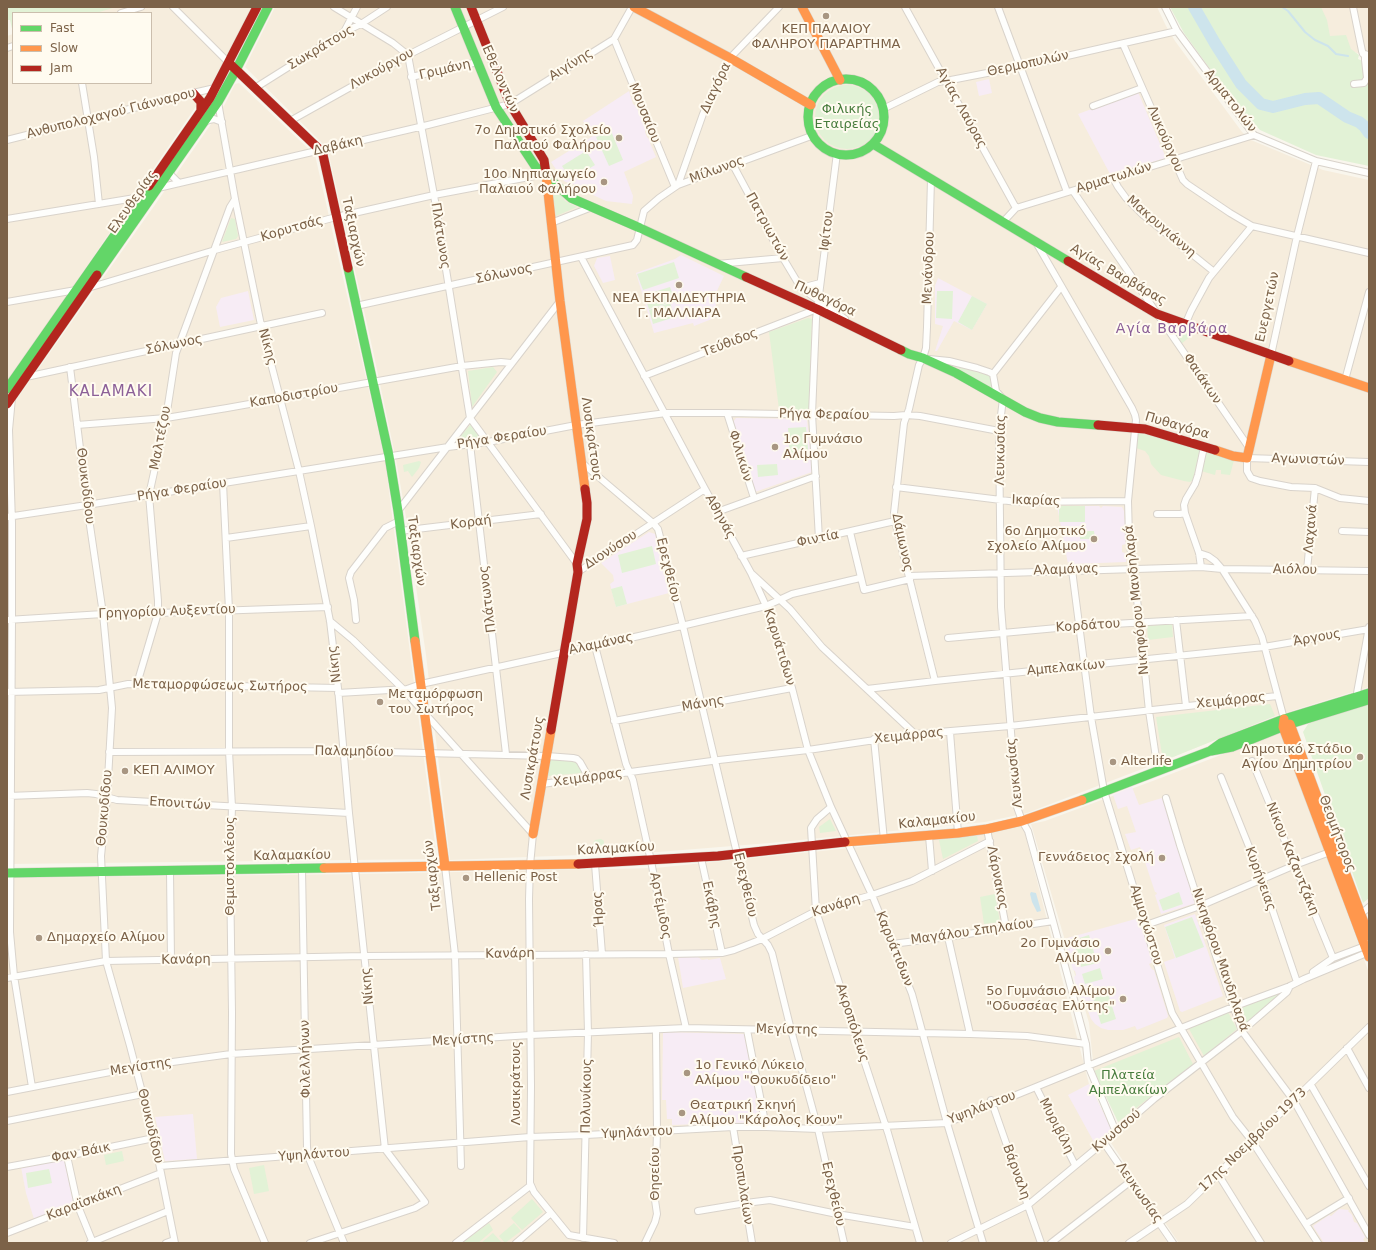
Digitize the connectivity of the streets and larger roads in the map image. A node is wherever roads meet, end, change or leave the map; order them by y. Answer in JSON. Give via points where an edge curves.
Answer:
{"nodes":[{"id":1,"x":141,"y":7,"type":"edge"},
{"id":2,"x":173,"y":7,"type":"edge"},
{"id":3,"x":257,"y":7,"type":"edge"},
{"id":4,"x":268,"y":7,"type":"edge"},
{"id":5,"x":334,"y":7,"type":"edge"},
{"id":6,"x":357,"y":7,"type":"edge"},
{"id":7,"x":387,"y":7,"type":"edge"},
{"id":8,"x":455,"y":7,"type":"edge"},
{"id":9,"x":470,"y":7,"type":"edge"},
{"id":10,"x":503,"y":7,"type":"edge"},
{"id":11,"x":633,"y":7,"type":"edge"},
{"id":12,"x":779,"y":7,"type":"edge"},
{"id":13,"x":802,"y":7,"type":"edge"},
{"id":14,"x":905,"y":7,"type":"edge"},
{"id":15,"x":998,"y":7,"type":"edge"},
{"id":16,"x":1165,"y":7,"type":"edge"},
{"id":17,"x":1354,"y":7,"type":"edge"},
{"id":18,"x":124,"y":12,"type":"edge"},
{"id":19,"x":352,"y":18,"type":"junction"},
{"id":20,"x":476,"y":20,"type":"junction"},
{"id":21,"x":361,"y":24,"type":"junction"},
{"id":22,"x":463,"y":27,"type":"junction"},
{"id":23,"x":1177,"y":31,"type":"junction"},
{"id":24,"x":344,"y":32,"type":"junction"},
{"id":25,"x":614,"y":38,"type":"junction"},
{"id":26,"x":1122,"y":44,"type":"junction"},
{"id":27,"x":408,"y":54,"type":"junction"},
{"id":28,"x":1366,"y":54,"type":"edge"},
{"id":29,"x":730,"y":58,"type":"junction"},
{"id":30,"x":478,"y":62,"type":"junction"},
{"id":31,"x":229,"y":63,"type":"junction"},
{"id":32,"x":1019,"y":66,"type":"junction"},
{"id":33,"x":236,"y":70,"type":"junction"},
{"id":34,"x":412,"y":77,"type":"junction"},
{"id":35,"x":840,"y":80,"type":"junction"},
{"id":36,"x":945,"y":80,"type":"junction"},
{"id":37,"x":82,"y":84,"type":"edge"},
{"id":38,"x":1354,"y":84,"type":"dead end"},
{"id":39,"x":215,"y":88,"type":"junction"},
{"id":40,"x":255,"y":88,"type":"junction"},
{"id":41,"x":1142,"y":88,"type":"junction"},
{"id":42,"x":193,"y":93,"type":"junction"},
{"id":43,"x":218,"y":102,"type":"junction"},
{"id":44,"x":510,"y":104,"type":"junction"},
{"id":45,"x":811,"y":105,"type":"junction"},
{"id":46,"x":1093,"y":106,"type":"dead end"},
{"id":47,"x":496,"y":108,"type":"junction"},
{"id":48,"x":883,"y":109,"type":"junction"},
{"id":49,"x":201,"y":111,"type":"junction"},
{"id":50,"x":88,"y":119,"type":"junction"},
{"id":51,"x":290,"y":121,"type":"junction"},
{"id":52,"x":204,"y":122,"type":"junction"},
{"id":53,"x":222,"y":122,"type":"junction"},
{"id":54,"x":420,"y":127,"type":"junction"},
{"id":55,"x":814,"y":135,"type":"junction"},
{"id":56,"x":1254,"y":135,"type":"junction"},
{"id":57,"x":7,"y":140,"type":"edge"},
{"id":58,"x":873,"y":144,"type":"junction"},
{"id":59,"x":320,"y":150,"type":"junction"},
{"id":60,"x":837,"y":153,"type":"junction"},
{"id":61,"x":1174,"y":160,"type":"junction"},
{"id":62,"x":1316,"y":161,"type":"junction"},
{"id":63,"x":733,"y":165,"type":"junction"},
{"id":64,"x":170,"y":170,"type":"junction"},
{"id":65,"x":230,"y":171,"type":"junction"},
{"id":66,"x":1369,"y":173,"type":"edge"},
{"id":67,"x":545,"y":174,"type":"junction"},
{"id":68,"x":1113,"y":178,"type":"junction"},
{"id":69,"x":931,"y":179,"type":"junction"},
{"id":70,"x":179,"y":183,"type":"junction"},
{"id":71,"x":676,"y":186,"type":"junction"},
{"id":72,"x":158,"y":188,"type":"junction"},
{"id":73,"x":1070,"y":192,"type":"junction"},
{"id":74,"x":434,"y":195,"type":"junction"},
{"id":75,"x":141,"y":197,"type":"junction"},
{"id":76,"x":235,"y":198,"type":"junction"},
{"id":77,"x":100,"y":204,"type":"junction"},
{"id":78,"x":592,"y":207,"type":"junction"},
{"id":79,"x":1016,"y":208,"type":"junction"},
{"id":80,"x":336,"y":217,"type":"junction"},
{"id":81,"x":7,"y":220,"type":"edge"},
{"id":82,"x":1003,"y":222,"type":"junction"},
{"id":83,"x":551,"y":223,"type":"junction"},
{"id":84,"x":1252,"y":226,"type":"junction"},
{"id":85,"x":640,"y":228,"type":"junction"},
{"id":86,"x":1297,"y":236,"type":"junction"},
{"id":87,"x":1036,"y":242,"type":"junction"},
{"id":88,"x":244,"y":243,"type":"junction"},
{"id":89,"x":215,"y":250,"type":"junction"},
{"id":90,"x":1369,"y":253,"type":"edge"},
{"id":91,"x":581,"y":257,"type":"junction"},
{"id":92,"x":783,"y":258,"type":"junction"},
{"id":93,"x":555,"y":262,"type":"junction"},
{"id":94,"x":716,"y":264,"type":"junction"},
{"id":95,"x":1213,"y":271,"type":"junction"},
{"id":96,"x":820,"y":283,"type":"junction"},
{"id":97,"x":448,"y":286,"type":"junction"},
{"id":98,"x":1061,"y":287,"type":"junction"},
{"id":99,"x":88,"y":288,"type":"junction"},
{"id":100,"x":801,"y":288,"type":"junction"},
{"id":101,"x":76,"y":290,"type":"junction"},
{"id":102,"x":1369,"y":292,"type":"edge"},
{"id":103,"x":53,"y":294,"type":"junction"},
{"id":104,"x":560,"y":301,"type":"junction"},
{"id":105,"x":7,"y":302,"type":"edge"},
{"id":106,"x":66,"y":305,"type":"junction"},
{"id":107,"x":817,"y":305,"type":"junction"},
{"id":108,"x":356,"y":306,"type":"junction"},
{"id":109,"x":322,"y":313,"type":"dead end"},
{"id":110,"x":1157,"y":314,"type":"junction"},
{"id":111,"x":261,"y":325,"type":"junction"},
{"id":112,"x":1185,"y":325,"type":"junction"},
{"id":113,"x":179,"y":344,"type":"junction"},
{"id":114,"x":1271,"y":355,"type":"junction"},
{"id":115,"x":923,"y":358,"type":"junction"},
{"id":116,"x":510,"y":363,"type":"junction"},
{"id":117,"x":462,"y":366,"type":"junction"},
{"id":118,"x":70,"y":367,"type":"junction"},
{"id":119,"x":993,"y":374,"type":"junction"},
{"id":120,"x":644,"y":376,"type":"junction"},
{"id":121,"x":26,"y":377,"type":"junction"},
{"id":122,"x":1345,"y":380,"type":"junction"},
{"id":123,"x":372,"y":382,"type":"junction"},
{"id":124,"x":1369,"y":388,"type":"edge"},
{"id":125,"x":9,"y":397,"type":"edge"},
{"id":126,"x":280,"y":398,"type":"junction"},
{"id":127,"x":1003,"y":399,"type":"junction"},
{"id":128,"x":727,"y":413,"type":"junction"},
{"id":129,"x":666,"y":414,"type":"junction"},
{"id":130,"x":812,"y":414,"type":"junction"},
{"id":131,"x":906,"y":415,"type":"junction"},
{"id":132,"x":166,"y":418,"type":"junction"},
{"id":133,"x":470,"y":418,"type":"junction"},
{"id":134,"x":77,"y":425,"type":"junction"},
{"id":135,"x":576,"y":425,"type":"junction"},
{"id":136,"x":8,"y":428,"type":"edge"},
{"id":137,"x":1135,"y":428,"type":"junction"},
{"id":138,"x":999,"y":431,"type":"junction"},
{"id":139,"x":488,"y":442,"type":"junction"},
{"id":140,"x":470,"y":444,"type":"junction"},
{"id":141,"x":448,"y":447,"type":"junction"},
{"id":142,"x":1204,"y":447,"type":"junction"},
{"id":143,"x":1248,"y":454,"type":"junction"},
{"id":144,"x":389,"y":456,"type":"junction"},
{"id":145,"x":581,"y":462,"type":"junction"},
{"id":146,"x":1369,"y":462,"type":"edge"},
{"id":147,"x":298,"y":471,"type":"junction"},
{"id":148,"x":816,"y":476,"type":"junction"},
{"id":149,"x":223,"y":483,"type":"junction"},
{"id":150,"x":896,"y":487,"type":"junction"},
{"id":151,"x":1315,"y":488,"type":"junction"},
{"id":152,"x":705,"y":489,"type":"junction"},
{"id":153,"x":149,"y":495,"type":"junction"},
{"id":154,"x":754,"y":498,"type":"junction"},
{"id":155,"x":1000,"y":500,"type":"junction"},
{"id":156,"x":1128,"y":501,"type":"junction"},
{"id":157,"x":1369,"y":502,"type":"edge"},
{"id":158,"x":87,"y":505,"type":"junction"},
{"id":159,"x":398,"y":511,"type":"junction"},
{"id":160,"x":717,"y":512,"type":"junction"},
{"id":161,"x":1185,"y":513,"type":"junction"},
{"id":162,"x":541,"y":514,"type":"junction"},
{"id":163,"x":1157,"y":514,"type":"dead end"},
{"id":164,"x":9,"y":516,"type":"edge"},
{"id":165,"x":399,"y":521,"type":"junction"},
{"id":166,"x":479,"y":522,"type":"junction"},
{"id":167,"x":895,"y":522,"type":"junction"},
{"id":168,"x":653,"y":523,"type":"junction"},
{"id":169,"x":311,"y":526,"type":"junction"},
{"id":170,"x":400,"y":531,"type":"junction"},
{"id":171,"x":1342,"y":531,"type":"dead end"},
{"id":172,"x":850,"y":532,"type":"junction"},
{"id":173,"x":1369,"y":532,"type":"edge"},
{"id":174,"x":226,"y":538,"type":"junction"},
{"id":175,"x":819,"y":539,"type":"junction"},
{"id":176,"x":1199,"y":553,"type":"junction"},
{"id":177,"x":741,"y":556,"type":"junction"},
{"id":178,"x":1201,"y":567,"type":"junction"},
{"id":179,"x":577,"y":568,"type":"junction"},
{"id":180,"x":1133,"y":568,"type":"junction"},
{"id":181,"x":1222,"y":569,"type":"junction"},
{"id":182,"x":1072,"y":570,"type":"junction"},
{"id":183,"x":1307,"y":570,"type":"junction"},
{"id":184,"x":1369,"y":571,"type":"edge"},
{"id":185,"x":751,"y":573,"type":"junction"},
{"id":186,"x":1000,"y":573,"type":"junction"},
{"id":187,"x":909,"y":577,"type":"junction"},
{"id":188,"x":860,"y":578,"type":"junction"},
{"id":189,"x":780,"y":599,"type":"junction"},
{"id":190,"x":766,"y":606,"type":"junction"},
{"id":191,"x":328,"y":607,"type":"junction"},
{"id":192,"x":229,"y":610,"type":"junction"},
{"id":193,"x":158,"y":613,"type":"junction"},
{"id":194,"x":103,"y":614,"type":"junction"},
{"id":195,"x":1252,"y":616,"type":"junction"},
{"id":196,"x":10,"y":620,"type":"edge"},
{"id":197,"x":356,"y":620,"type":"dead end"},
{"id":198,"x":1176,"y":620,"type":"junction"},
{"id":199,"x":330,"y":621,"type":"junction"},
{"id":200,"x":1140,"y":623,"type":"junction"},
{"id":201,"x":683,"y":626,"type":"junction"},
{"id":202,"x":1079,"y":626,"type":"junction"},
{"id":203,"x":1369,"y":628,"type":"edge"},
{"id":204,"x":1002,"y":632,"type":"junction"},
{"id":205,"x":948,"y":638,"type":"dead end"},
{"id":206,"x":595,"y":646,"type":"junction"},
{"id":207,"x":1264,"y":647,"type":"junction"},
{"id":208,"x":565,"y":652,"type":"junction"},
{"id":209,"x":1180,"y":656,"type":"junction"},
{"id":210,"x":1144,"y":660,"type":"junction"},
{"id":211,"x":1084,"y":666,"type":"junction"},
{"id":212,"x":496,"y":667,"type":"junction"},
{"id":213,"x":1006,"y":673,"type":"junction"},
{"id":214,"x":935,"y":681,"type":"junction"},
{"id":215,"x":137,"y":684,"type":"junction"},
{"id":216,"x":421,"y":684,"type":"junction"},
{"id":217,"x":230,"y":687,"type":"junction"},
{"id":218,"x":110,"y":688,"type":"junction"},
{"id":219,"x":792,"y":688,"type":"junction"},
{"id":220,"x":403,"y":689,"type":"junction"},
{"id":221,"x":867,"y":689,"type":"junction"},
{"id":222,"x":338,"y":690,"type":"junction"},
{"id":223,"x":9,"y":692,"type":"edge"},
{"id":224,"x":1369,"y":693,"type":"edge"},
{"id":225,"x":1277,"y":696,"type":"junction"},
{"id":226,"x":1369,"y":699,"type":"edge"},
{"id":227,"x":1357,"y":700,"type":"junction"},
{"id":228,"x":701,"y":705,"type":"junction"},
{"id":229,"x":1186,"y":706,"type":"junction"},
{"id":230,"x":1149,"y":711,"type":"junction"},
{"id":231,"x":425,"y":712,"type":"junction"},
{"id":232,"x":1091,"y":717,"type":"junction"},
{"id":233,"x":614,"y":721,"type":"junction"},
{"id":234,"x":1286,"y":723,"type":"junction"},
{"id":235,"x":1010,"y":726,"type":"junction"},
{"id":236,"x":950,"y":732,"type":"junction"},
{"id":237,"x":915,"y":734,"type":"junction"},
{"id":238,"x":874,"y":739,"type":"junction"},
{"id":239,"x":808,"y":750,"type":"junction"},
{"id":240,"x":230,"y":751,"type":"junction"},
{"id":241,"x":343,"y":751,"type":"junction"},
{"id":242,"x":109,"y":752,"type":"junction"},
{"id":243,"x":430,"y":753,"type":"junction"},
{"id":244,"x":506,"y":754,"type":"junction"},
{"id":245,"x":462,"y":755,"type":"junction"},
{"id":246,"x":547,"y":756,"type":"junction"},
{"id":247,"x":714,"y":761,"type":"junction"},
{"id":248,"x":1252,"y":761,"type":"dead end"},
{"id":249,"x":1158,"y":771,"type":"junction"},
{"id":250,"x":630,"y":772,"type":"junction"},
{"id":251,"x":1221,"y":777,"type":"dead end"},
{"id":252,"x":589,"y":778,"type":"junction"},
{"id":253,"x":542,"y":784,"type":"junction"},
{"id":254,"x":1104,"y":791,"type":"junction"},
{"id":255,"x":9,"y":796,"type":"edge"},
{"id":256,"x":107,"y":797,"type":"junction"},
{"id":257,"x":1166,"y":798,"type":"dead end"},
{"id":258,"x":232,"y":807,"type":"junction"},
{"id":259,"x":831,"y":807,"type":"junction"},
{"id":260,"x":349,"y":813,"type":"junction"},
{"id":261,"x":1022,"y":821,"type":"junction"},
{"id":262,"x":987,"y":829,"type":"junction"},
{"id":263,"x":958,"y":833,"type":"junction"},
{"id":264,"x":533,"y":834,"type":"junction"},
{"id":265,"x":929,"y":836,"type":"junction"},
{"id":266,"x":884,"y":840,"type":"junction"},
{"id":267,"x":990,"y":841,"type":"junction"},
{"id":268,"x":848,"y":842,"type":"junction"},
{"id":269,"x":812,"y":845,"type":"junction"},
{"id":270,"x":1330,"y":852,"type":"junction"},
{"id":271,"x":737,"y":854,"type":"junction"},
{"id":272,"x":702,"y":858,"type":"junction"},
{"id":273,"x":651,"y":861,"type":"junction"},
{"id":274,"x":595,"y":864,"type":"junction"},
{"id":275,"x":530,"y":865,"type":"junction"},
{"id":276,"x":1295,"y":865,"type":"junction"},
{"id":277,"x":445,"y":866,"type":"junction"},
{"id":278,"x":356,"y":868,"type":"junction"},
{"id":279,"x":302,"y":869,"type":"junction"},
{"id":280,"x":230,"y":870,"type":"junction"},
{"id":281,"x":170,"y":871,"type":"junction"},
{"id":282,"x":932,"y":871,"type":"junction"},
{"id":283,"x":102,"y":872,"type":"junction"},
{"id":284,"x":9,"y":873,"type":"edge"},
{"id":285,"x":1262,"y":880,"type":"junction"},
{"id":286,"x":872,"y":895,"type":"junction"},
{"id":287,"x":1200,"y":906,"type":"junction"},
{"id":288,"x":1369,"y":907,"type":"edge"},
{"id":289,"x":816,"y":911,"type":"junction"},
{"id":290,"x":1361,"y":914,"type":"junction"},
{"id":291,"x":1053,"y":921,"type":"junction"},
{"id":292,"x":1146,"y":925,"type":"junction"},
{"id":293,"x":1006,"y":927,"type":"junction"},
{"id":294,"x":1369,"y":936,"type":"edge"},
{"id":295,"x":948,"y":937,"type":"junction"},
{"id":296,"x":762,"y":939,"type":"junction"},
{"id":297,"x":892,"y":944,"type":"junction"},
{"id":298,"x":1368,"y":951,"type":"edge"},
{"id":299,"x":722,"y":953,"type":"junction"},
{"id":300,"x":530,"y":954,"type":"junction"},
{"id":301,"x":586,"y":954,"type":"junction"},
{"id":302,"x":602,"y":954,"type":"junction"},
{"id":303,"x":669,"y":954,"type":"junction"},
{"id":304,"x":455,"y":955,"type":"junction"},
{"id":305,"x":365,"y":956,"type":"junction"},
{"id":306,"x":304,"y":958,"type":"junction"},
{"id":307,"x":1333,"y":958,"type":"junction"},
{"id":308,"x":231,"y":959,"type":"junction"},
{"id":309,"x":171,"y":960,"type":"junction"},
{"id":310,"x":106,"y":961,"type":"junction"},
{"id":311,"x":10,"y":977,"type":"edge"},
{"id":312,"x":1304,"y":979,"type":"junction"},
{"id":313,"x":1296,"y":982,"type":"junction"},
{"id":314,"x":1290,"y":986,"type":"junction"},
{"id":315,"x":1233,"y":1006,"type":"junction"},
{"id":316,"x":1369,"y":1027,"type":"edge"},
{"id":317,"x":686,"y":1028,"type":"junction"},
{"id":318,"x":1181,"y":1028,"type":"junction"},
{"id":319,"x":656,"y":1030,"type":"junction"},
{"id":320,"x":747,"y":1030,"type":"junction"},
{"id":321,"x":791,"y":1030,"type":"junction"},
{"id":322,"x":855,"y":1031,"type":"junction"},
{"id":323,"x":1242,"y":1031,"type":"junction"},
{"id":324,"x":588,"y":1033,"type":"junction"},
{"id":325,"x":923,"y":1033,"type":"junction"},
{"id":326,"x":970,"y":1034,"type":"junction"},
{"id":327,"x":531,"y":1035,"type":"junction"},
{"id":328,"x":458,"y":1040,"type":"junction"},
{"id":329,"x":1086,"y":1044,"type":"junction"},
{"id":330,"x":374,"y":1045,"type":"junction"},
{"id":331,"x":1347,"y":1048,"type":"junction"},
{"id":332,"x":306,"y":1050,"type":"junction"},
{"id":333,"x":231,"y":1054,"type":"junction"},
{"id":334,"x":1201,"y":1063,"type":"junction"},
{"id":335,"x":1088,"y":1065,"type":"junction"},
{"id":336,"x":136,"y":1067,"type":"junction"},
{"id":337,"x":1311,"y":1085,"type":"junction"},
{"id":338,"x":32,"y":1087,"type":"junction"},
{"id":339,"x":1036,"y":1087,"type":"junction"},
{"id":340,"x":1369,"y":1088,"type":"edge"},
{"id":341,"x":7,"y":1092,"type":"edge"},
{"id":342,"x":143,"y":1094,"type":"junction"},
{"id":343,"x":1294,"y":1101,"type":"junction"},
{"id":344,"x":992,"y":1102,"type":"junction"},
{"id":345,"x":7,"y":1121,"type":"edge"},
{"id":346,"x":947,"y":1123,"type":"junction"},
{"id":347,"x":886,"y":1125,"type":"junction"},
{"id":348,"x":766,"y":1126,"type":"junction"},
{"id":349,"x":733,"y":1127,"type":"junction"},
{"id":350,"x":818,"y":1129,"type":"junction"},
{"id":351,"x":657,"y":1132,"type":"junction"},
{"id":352,"x":1116,"y":1132,"type":"junction"},
{"id":353,"x":586,"y":1136,"type":"junction"},
{"id":354,"x":530,"y":1137,"type":"junction"},
{"id":355,"x":154,"y":1138,"type":"junction"},
{"id":356,"x":1252,"y":1141,"type":"junction"},
{"id":357,"x":460,"y":1143,"type":"junction"},
{"id":358,"x":1104,"y":1143,"type":"junction"},
{"id":359,"x":385,"y":1149,"type":"junction"},
{"id":360,"x":67,"y":1156,"type":"junction"},
{"id":361,"x":308,"y":1156,"type":"junction"},
{"id":362,"x":232,"y":1161,"type":"junction"},
{"id":363,"x":461,"y":1166,"type":"dead end"},
{"id":364,"x":1075,"y":1166,"type":"junction"},
{"id":365,"x":7,"y":1167,"type":"edge"},
{"id":366,"x":161,"y":1170,"type":"junction"},
{"id":367,"x":1218,"y":1174,"type":"junction"},
{"id":368,"x":1131,"y":1181,"type":"junction"},
{"id":369,"x":530,"y":1186,"type":"junction"},
{"id":370,"x":1369,"y":1186,"type":"edge"},
{"id":371,"x":1349,"y":1198,"type":"junction"},
{"id":372,"x":746,"y":1202,"type":"junction"},
{"id":373,"x":1028,"y":1205,"type":"junction"},
{"id":374,"x":78,"y":1206,"type":"junction"},
{"id":375,"x":168,"y":1210,"type":"junction"},
{"id":376,"x":698,"y":1211,"type":"dead end"},
{"id":377,"x":551,"y":1213,"type":"junction"},
{"id":378,"x":837,"y":1214,"type":"junction"},
{"id":379,"x":1160,"y":1223,"type":"junction"},
{"id":380,"x":1306,"y":1224,"type":"junction"},
{"id":381,"x":915,"y":1227,"type":"junction"},
{"id":382,"x":978,"y":1230,"type":"junction"},
{"id":383,"x":7,"y":1233,"type":"edge"},
{"id":384,"x":340,"y":1233,"type":"junction"},
{"id":385,"x":1369,"y":1235,"type":"edge"},
{"id":386,"x":583,"y":1238,"type":"junction"},
{"id":387,"x":175,"y":1241,"type":"edge"},
{"id":388,"x":91,"y":1243,"type":"edge"},
{"id":389,"x":166,"y":1243,"type":"edge"},
{"id":390,"x":265,"y":1243,"type":"edge"},
{"id":391,"x":310,"y":1243,"type":"edge"},
{"id":392,"x":344,"y":1243,"type":"edge"},
{"id":393,"x":456,"y":1243,"type":"edge"},
{"id":394,"x":516,"y":1243,"type":"edge"},
{"id":395,"x":614,"y":1243,"type":"edge"},
{"id":396,"x":645,"y":1243,"type":"edge"},
{"id":397,"x":752,"y":1243,"type":"edge"},
{"id":398,"x":844,"y":1243,"type":"edge"},
{"id":399,"x":920,"y":1243,"type":"edge"},
{"id":400,"x":951,"y":1243,"type":"edge"},
{"id":401,"x":983,"y":1243,"type":"edge"},
{"id":402,"x":1041,"y":1243,"type":"edge"},
{"id":403,"x":1051,"y":1243,"type":"edge"},
{"id":404,"x":1129,"y":1243,"type":"edge"},
{"id":405,"x":1173,"y":1243,"type":"edge"},
{"id":406,"x":1261,"y":1243,"type":"edge"},
{"id":407,"x":1318,"y":1243,"type":"edge"}],
"edges":[{"from":1,"to":18,"type":"street"},
{"from":2,"to":31,"type":"street"},
{"from":3,"to":31,"type":"street","name":"Ελευθερίας"},
{"from":4,"to":33,"type":"street","name":"Ελευθερίας"},
{"from":5,"to":19,"type":"street"},
{"from":6,"to":19,"type":"street"},
{"from":7,"to":21,"type":"street","name":"Σωκράτους"},
{"from":8,"to":22,"type":"street","name":"Εθελοντών"},
{"from":9,"to":20,"type":"street","name":"Εθελοντών"},
{"from":10,"to":20,"type":"street","name":"Λυκούργου"},
{"from":11,"to":25,"type":"street","name":"Αιγίνης"},
{"from":11,"to":29,"type":"street"},
{"from":12,"to":29,"type":"street","name":"Διαγόρα"},
{"from":13,"to":35,"type":"street"},
{"from":14,"to":36,"type":"street","name":"Αγίας Λαύρας"},
{"from":15,"to":32,"type":"street","name":"Φαιάκων"},
{"from":16,"to":23,"type":"street","name":"Αρματολών"},
{"from":17,"to":28,"type":"street"},
{"from":19,"to":21,"type":"street"},
{"from":19,"to":24,"type":"street"},
{"from":20,"to":22,"type":"street","name":"Λυκούργου"},
{"from":20,"to":44,"type":"street","name":"Εθελοντών"},
{"from":21,"to":24,"type":"street","name":"Σωκράτους"},
{"from":21,"to":27,"type":"street"},
{"from":22,"to":27,"type":"street","name":"Λυκούργου"},
{"from":22,"to":30,"type":"street","name":"Εθελοντών"},
{"from":23,"to":26,"type":"street","name":"Θερμοπυλών"},
{"from":23,"to":56,"type":"street","name":"Αρματολών"},
{"from":24,"to":40,"type":"street","name":"Σωκράτους"},
{"from":25,"to":44,"type":"street","name":"Αιγίνης"},
{"from":25,"to":71,"type":"street","name":"Μουσαίου"},
{"from":26,"to":32,"type":"street","name":"Θερμοπυλών"},
{"from":26,"to":41,"type":"street","name":"Λυκούργου"},
{"from":27,"to":34,"type":"street","name":"Πλάτωνος"},
{"from":27,"to":51,"type":"street","name":"Λυκούργου"},
{"from":28,"to":38,"type":"street","via":[[1367,78],[1364,83]]},
{"from":29,"to":45,"type":"street"},
{"from":29,"to":71,"type":"street","name":"Διαγόρα","via":[[704,114]]},
{"from":30,"to":34,"type":"street","name":"Γριμάνη"},
{"from":30,"to":47,"type":"street","name":"Εθελοντών"},
{"from":31,"to":33,"type":"street"},
{"from":31,"to":39,"type":"street","name":"Ελευθερίας"},
{"from":32,"to":36,"type":"street","name":"Θερμοπυλών"},
{"from":32,"to":73,"type":"street","name":"Φαιάκων"},
{"from":33,"to":40,"type":"street"},
{"from":33,"to":43,"type":"street","name":"Ελευθερίας"},
{"from":34,"to":54,"type":"street","name":"Πλάτωνος"},
{"from":35,"to":45,"type":"street","via":[[822,88]]},
{"from":35,"to":48,"type":"street","via":[[853,80],[869,87],[879,98]]},
{"from":36,"to":48,"type":"street","name":"Θερμοπυλών"},
{"from":36,"to":79,"type":"street","name":"Αγίας Λαύρας"},
{"from":37,"to":50,"type":"street"},
{"from":39,"to":42,"type":"street","name":"Ανθυπολοχαγού Γιάνναρου"},
{"from":39,"to":49,"type":"street","name":"Ελευθερίας"},
{"from":40,"to":51,"type":"street"},
{"from":41,"to":46,"type":"street"},
{"from":41,"to":61,"type":"street","name":"Λυκούργου"},
{"from":42,"to":49,"type":"street","via":[[201,102]]},
{"from":42,"to":50,"type":"street","name":"Ανθυπολοχαγού Γιάνναρου"},
{"from":43,"to":52,"type":"street","name":"Ελευθερίας"},
{"from":43,"to":53,"type":"street","name":"Νίκης"},
{"from":44,"to":47,"type":"street","name":"Αιγίνης"},
{"from":44,"to":67,"type":"street","name":"Εθελοντών","via":[[544,160]]},
{"from":45,"to":55,"type":"street","via":[[810,126]]},
{"from":47,"to":54,"type":"street","name":"Δαβάκη"},
{"from":47,"to":67,"type":"street","name":"Εθελοντών","via":[[534,166]]},
{"from":48,"to":58,"type":"street","via":[[883,127]]},
{"from":49,"to":75,"type":"street","name":"Ελευθερίας"},
{"from":50,"to":57,"type":"street","name":"Ανθυπολοχαγού Γιάνναρου"},
{"from":50,"to":77,"type":"street"},
{"from":51,"to":59,"type":"street"},
{"from":52,"to":53,"type":"street","via":[[214,119]]},
{"from":52,"to":64,"type":"street","name":"Ελευθερίας"},
{"from":53,"to":65,"type":"street","name":"Νίκης"},
{"from":54,"to":59,"type":"street","name":"Δαβάκη"},
{"from":54,"to":74,"type":"street","name":"Πλάτωνος"},
{"from":55,"to":60,"type":"street","via":[[825,148]]},
{"from":55,"to":63,"type":"street","name":"Μίλωνος"},
{"from":56,"to":61,"type":"street","name":"Αρματωλών"},
{"from":56,"to":62,"type":"street","name":"Αρματολών"},
{"from":58,"to":60,"type":"street","via":[[853,154]]},
{"from":58,"to":69,"type":"street","name":"Αγίας Βαρβάρας"},
{"from":59,"to":65,"type":"street","name":"Δαβάκη"},
{"from":59,"to":80,"type":"street","name":"Ταξιαρχών"},
{"from":60,"to":96,"type":"street","name":"Ιφίτου"},
{"from":61,"to":68,"type":"street","name":"Αρματωλών"},
{"from":61,"to":84,"type":"street","name":"Λυκούργου","via":[[1183,180]]},
{"from":62,"to":66,"type":"street","name":"Αρματολών"},
{"from":62,"to":86,"type":"street","name":"Ευεργετών"},
{"from":63,"to":71,"type":"street","name":"Μίλωνος"},
{"from":63,"to":92,"type":"street","name":"Πατριωτών"},
{"from":64,"to":70,"type":"street","via":[[171,175]]},
{"from":64,"to":72,"type":"street","name":"Ελευθερίας"},
{"from":65,"to":70,"type":"street","name":"Δαβάκη"},
{"from":65,"to":76,"type":"street","name":"Νίκης"},
{"from":67,"to":74,"type":"street","name":"Κορυτσάς"},
{"from":67,"to":78,"type":"street","name":"Εθελοντών","via":[[571,198]]},
{"from":67,"to":83,"type":"street","name":"Εθελοντών"},
{"from":68,"to":73,"type":"street","name":"Αρματωλών"},
{"from":68,"to":95,"type":"street","name":"Μακρυγιάννη","via":[[1126,198],[1144,215]]},
{"from":69,"to":82,"type":"street","name":"Αγίας Βαρβάρας"},
{"from":69,"to":115,"type":"street","name":"Μενάνδρου","via":[[927,327]]},
{"from":70,"to":72,"type":"street","name":"Δαβάκη"},
{"from":71,"to":85,"type":"street","name":"Μίλωνος","via":[[644,211]]},
{"from":72,"to":99,"type":"street","name":"Ελευθερίας"},
{"from":73,"to":79,"type":"street","name":"Αρματωλών"},
{"from":73,"to":110,"type":"street","name":"Φαιάκων"},
{"from":74,"to":80,"type":"street","name":"Κορυτσάς"},
{"from":74,"to":97,"type":"street","name":"Πλάτωνος"},
{"from":75,"to":77,"type":"street"},
{"from":75,"to":101,"type":"street","name":"Ελευθερίας"},
{"from":76,"to":88,"type":"street","name":"Νίκης"},
{"from":76,"to":89,"type":"street","name":"Μαλτέζου"},
{"from":77,"to":81,"type":"street"},
{"from":78,"to":83,"type":"street"},
{"from":78,"to":85,"type":"street","name":"Εθελοντών"},
{"from":79,"to":82,"type":"street","name":"Αρματωλών"},
{"from":80,"to":88,"type":"street","name":"Κορυτσάς"},
{"from":80,"to":108,"type":"street","name":"Ταξιαρχών"},
{"from":82,"to":87,"type":"street","name":"Αγίας Βαρβάρας"},
{"from":83,"to":93,"type":"street","name":"Εθελοντών"},
{"from":84,"to":86,"type":"street","name":"Λυκούργου"},
{"from":84,"to":95,"type":"street"},
{"from":85,"to":91,"type":"street","name":"Σόλωνος","via":[[633,245]]},
{"from":85,"to":94,"type":"street","name":"Πυθαγόρα"},
{"from":86,"to":90,"type":"street","name":"Λυκούργου"},
{"from":86,"to":114,"type":"street","name":"Ευεργετών"},
{"from":87,"to":98,"type":"street"},
{"from":87,"to":110,"type":"street","name":"Αγίας Βαρβάρας"},
{"from":88,"to":89,"type":"street","name":"Κορυτσάς"},
{"from":88,"to":111,"type":"street","name":"Νίκης"},
{"from":89,"to":99,"type":"street","name":"Κορυτσάς"},
{"from":89,"to":113,"type":"street","name":"Μαλτέζου"},
{"from":91,"to":93,"type":"street","name":"Σόλωνος"},
{"from":91,"to":120,"type":"street","name":"Αθηνάς"},
{"from":92,"to":94,"type":"street"},
{"from":92,"to":100,"type":"street","name":"Πατριωτών"},
{"from":93,"to":97,"type":"street","name":"Σόλωνος"},
{"from":93,"to":104,"type":"street","name":"Λυσικράτους"},
{"from":94,"to":107,"type":"street","name":"Πυθαγόρα"},
{"from":95,"to":112,"type":"street"},
{"from":96,"to":100,"type":"street","name":"Πυθαγόρα"},
{"from":96,"to":107,"type":"street","name":"Ιφίτου"},
{"from":97,"to":108,"type":"street","name":"Σόλωνος"},
{"from":97,"to":117,"type":"street","name":"Πλάτωνος"},
{"from":98,"to":119,"type":"street"},
{"from":98,"to":137,"type":"street","via":[[1132,408],[1136,420]]},
{"from":99,"to":121,"type":"street","name":"Ελευθερίας"},
{"from":100,"to":107,"type":"street","name":"Πατριωτών"},
{"from":101,"to":103,"type":"street"},
{"from":101,"to":106,"type":"street","name":"Ελευθερίας"},
{"from":102,"to":122,"type":"street"},
{"from":103,"to":105,"type":"street"},
{"from":103,"to":106,"type":"street","via":[[60,297]]},
{"from":104,"to":116,"type":"street"},
{"from":104,"to":135,"type":"street","name":"Λυσικράτους"},
{"from":106,"to":125,"type":"street","name":"Ελευθερίας"},
{"from":107,"to":115,"type":"street","name":"Πυθαγόρα","via":[[860,330],[909,354]]},
{"from":107,"to":120,"type":"street","name":"Τεύθιδος"},
{"from":107,"to":130,"type":"street","name":"Ιφίτου"},
{"from":108,"to":123,"type":"street","name":"Ταξιαρχών"},
{"from":109,"to":111,"type":"street","name":"Σόλωνος"},
{"from":110,"to":112,"type":"street","name":"Αγίας Βαρβάρας"},
{"from":110,"to":143,"type":"street","name":"Φαιάκων"},
{"from":111,"to":113,"type":"street","name":"Σόλωνος"},
{"from":111,"to":126,"type":"street","name":"Νίκης"},
{"from":112,"to":114,"type":"street","name":"Αγίας Βαρβάρας"},
{"from":113,"to":118,"type":"street","name":"Σόλωνος"},
{"from":113,"to":132,"type":"street","name":"Μαλτέζου"},
{"from":114,"to":122,"type":"street","name":"Αγίας Βαρβάρας"},
{"from":114,"to":143,"type":"street","name":"Ευεργετών"},
{"from":115,"to":119,"type":"street","name":"Πυθαγόρα","via":[[949,361]]},
{"from":115,"to":127,"type":"street","name":"Πυθαγόρα"},
{"from":115,"to":131,"type":"street","name":"Δάμωνος"},
{"from":116,"to":117,"type":"street","name":"Καποδιστρίου"},
{"from":116,"to":133,"type":"street"},
{"from":117,"to":123,"type":"street","name":"Καποδιστρίου"},
{"from":117,"to":133,"type":"street","name":"Πλάτωνος"},
{"from":118,"to":121,"type":"street","name":"Σόλωνος"},
{"from":118,"to":134,"type":"street","name":"Θουκυδίδου"},
{"from":119,"to":127,"type":"street","via":[[996,391]]},
{"from":120,"to":129,"type":"street","name":"Αθηνάς"},
{"from":121,"to":125,"type":"street","name":"Ελευθερίας"},
{"from":122,"to":124,"type":"street","name":"Αγίας Βαρβάρας"},
{"from":123,"to":126,"type":"street","name":"Καποδιστρίου"},
{"from":123,"to":144,"type":"street","name":"Ταξιαρχών"},
{"from":125,"to":136,"type":"street"},
{"from":126,"to":132,"type":"street","name":"Καποδιστρίου"},
{"from":126,"to":147,"type":"street","name":"Νίκης"},
{"from":127,"to":137,"type":"street","name":"Πυθαγόρα","via":[[1025,412],[1058,422]]},
{"from":127,"to":138,"type":"street","name":"Λευκωσίας"},
{"from":128,"to":129,"type":"street","name":"Ρήγα Φεραίου"},
{"from":128,"to":130,"type":"street","name":"Ρήγα Φεραίου"},
{"from":128,"to":154,"type":"street","name":"Φιλικών"},
{"from":129,"to":135,"type":"street","name":"Ρήγα Φεραίου"},
{"from":129,"to":152,"type":"street","name":"Αθηνάς"},
{"from":130,"to":131,"type":"street","name":"Ρήγα Φεραίου"},
{"from":130,"to":148,"type":"street","name":"Ιφίτου"},
{"from":131,"to":138,"type":"street","name":"Ρήγα Φεραίου"},
{"from":131,"to":150,"type":"street","name":"Δάμωνος"},
{"from":132,"to":134,"type":"street","name":"Καποδιστρίου"},
{"from":132,"to":153,"type":"street","name":"Μαλτέζου"},
{"from":133,"to":139,"type":"street"},
{"from":133,"to":141,"type":"street"},
{"from":134,"to":158,"type":"street","name":"Θουκυδίδου"},
{"from":135,"to":139,"type":"street","name":"Ρήγα Φεραίου"},
{"from":135,"to":145,"type":"street","name":"Λυσικράτους"},
{"from":136,"to":164,"type":"street"},
{"from":137,"to":142,"type":"street","name":"Πυθαγόρα"},
{"from":137,"to":156,"type":"street","name":"Νικηφόρου Μανδηλαρά"},
{"from":138,"to":155,"type":"street","name":"Λευκωσίας"},
{"from":139,"to":140,"type":"street","name":"Ρήγα Φεραίου"},
{"from":139,"to":162,"type":"street"},
{"from":140,"to":141,"type":"street","name":"Ρήγα Φεραίου"},
{"from":140,"to":166,"type":"street","name":"Πλάτωνος"},
{"from":141,"to":144,"type":"street","name":"Ρήγα Φεραίου"},
{"from":141,"to":159,"type":"street"},
{"from":142,"to":143,"type":"street","name":"Πυθαγόρα","via":[[1233,456]]},
{"from":142,"to":161,"type":"street","via":[[1195,484],[1184,505]]},
{"from":143,"to":146,"type":"street","name":"Αγωνιστών"},
{"from":143,"to":151,"type":"street","via":[[1247,471],[1253,479],[1291,487]]},
{"from":144,"to":147,"type":"street","name":"Ρήγα Φεραίου"},
{"from":144,"to":159,"type":"street","name":"Ταξιαρχών"},
{"from":145,"to":168,"type":"street"},
{"from":145,"to":179,"type":"street","name":"Λυσικράτους","via":[[587,519]]},
{"from":147,"to":149,"type":"street","name":"Ρήγα Φεραίου"},
{"from":147,"to":169,"type":"street","name":"Νίκης"},
{"from":148,"to":154,"type":"street"},
{"from":148,"to":175,"type":"street","name":"Ιφίτου"},
{"from":149,"to":153,"type":"street","name":"Ρήγα Φεραίου"},
{"from":149,"to":174,"type":"street","name":"Θεμιστοκλέους"},
{"from":150,"to":155,"type":"street","name":"Ικαρίας"},
{"from":150,"to":167,"type":"street","name":"Δάμωνος"},
{"from":151,"to":157,"type":"street","via":[[1340,498]]},
{"from":151,"to":183,"type":"street","name":"Λαχανά"},
{"from":152,"to":160,"type":"street","name":"Αθηνάς"},
{"from":152,"to":168,"type":"street","name":"Διονύσου"},
{"from":153,"to":158,"type":"street","name":"Ρήγα Φεραίου"},
{"from":153,"to":193,"type":"street","name":"Μαλτέζου"},
{"from":154,"to":160,"type":"street"},
{"from":155,"to":156,"type":"street","name":"Ικαρίας"},
{"from":155,"to":186,"type":"street","name":"Λευκωσίας"},
{"from":156,"to":180,"type":"street","name":"Νικηφόρου Μανδηλαρά","via":[[1128,537]]},
{"from":158,"to":164,"type":"street","name":"Ρήγα Φεραίου"},
{"from":158,"to":194,"type":"street","name":"Θουκυδίδου"},
{"from":159,"to":165,"type":"street","name":"Ταξιαρχών"},
{"from":160,"to":177,"type":"street","name":"Αθηνάς"},
{"from":161,"to":163,"type":"street"},
{"from":161,"to":176,"type":"street"},
{"from":162,"to":166,"type":"street","name":"Κοραή"},
{"from":162,"to":179,"type":"street"},
{"from":164,"to":196,"type":"street"},
{"from":165,"to":170,"type":"street","name":"Ταξιαρχών"},
{"from":165,"to":197,"type":"street","via":[[385,528],[351,572],[349,578]]},
{"from":166,"to":170,"type":"street","name":"Κοραή"},
{"from":166,"to":212,"type":"street","name":"Πλάτωνος"},
{"from":167,"to":172,"type":"street","name":"Φιντία"},
{"from":167,"to":187,"type":"street","name":"Δάμωνος"},
{"from":168,"to":179,"type":"street","name":"Διονύσου"},
{"from":168,"to":201,"type":"street","name":"Ερεχθείου","via":[[658,529]]},
{"from":169,"to":174,"type":"street"},
{"from":169,"to":191,"type":"street","name":"Νίκης"},
{"from":170,"to":216,"type":"street","name":"Ταξιαρχών"},
{"from":171,"to":173,"type":"street"},
{"from":172,"to":175,"type":"street","name":"Φιντία"},
{"from":172,"to":188,"type":"street"},
{"from":174,"to":192,"type":"street","name":"Θεμιστοκλέους"},
{"from":175,"to":177,"type":"street","name":"Φιντία"},
{"from":176,"to":178,"type":"street"},
{"from":176,"to":181,"type":"street","name":"Θεομήτορος","via":[[1208,556]]},
{"from":177,"to":185,"type":"street","name":"Αθηνάς"},
{"from":178,"to":180,"type":"street","name":"Αλαμάνας"},
{"from":178,"to":181,"type":"street","name":"Αλαμάνας"},
{"from":179,"to":208,"type":"street","name":"Λυσικράτους"},
{"from":180,"to":182,"type":"street","name":"Αλαμάνας"},
{"from":180,"to":200,"type":"street","name":"Νικηφόρου Μανδηλαρά"},
{"from":181,"to":183,"type":"street","name":"Αιόλου"},
{"from":181,"to":195,"type":"street","name":"Θεομήτορος"},
{"from":182,"to":186,"type":"street","name":"Αλαμάνας"},
{"from":182,"to":202,"type":"street","name":"Αμμοχώστου"},
{"from":183,"to":184,"type":"street","name":"Αιόλου"},
{"from":185,"to":189,"type":"street","name":"Αθηνάς"},
{"from":185,"to":190,"type":"street","name":"Καρυάτιδων"},
{"from":186,"to":187,"type":"street","name":"Αλαμάνας"},
{"from":186,"to":204,"type":"street","name":"Λευκωσίας"},
{"from":187,"to":188,"type":"street","name":"Αλαμάνας","via":[[864,590]]},
{"from":187,"to":214,"type":"street","name":"Δάμωνος"},
{"from":188,"to":189,"type":"street","name":"Αλαμάνας"},
{"from":189,"to":190,"type":"street","name":"Αλαμάνας"},
{"from":189,"to":221,"type":"street","name":"Αθηνάς","via":[[822,647]]},
{"from":190,"to":201,"type":"street","name":"Αλαμάνας"},
{"from":190,"to":219,"type":"street","name":"Καρυάτιδων"},
{"from":191,"to":192,"type":"street","name":"Γρηγορίου Αυξεντίου"},
{"from":191,"to":199,"type":"street","name":"Νίκης"},
{"from":192,"to":193,"type":"street","name":"Γρηγορίου Αυξεντίου"},
{"from":192,"to":217,"type":"street","name":"Θεμιστοκλέους"},
{"from":193,"to":194,"type":"street","name":"Γρηγορίου Αυξεντίου"},
{"from":193,"to":215,"type":"street","name":"Μαλτέζου"},
{"from":194,"to":196,"type":"street","name":"Γρηγορίου Αυξεντίου"},
{"from":194,"to":218,"type":"street","name":"Θουκυδίδου"},
{"from":195,"to":198,"type":"street","name":"Κορδάτου"},
{"from":195,"to":207,"type":"street","name":"Θεομήτορος"},
{"from":196,"to":223,"type":"street"},
{"from":198,"to":200,"type":"street","name":"Κορδάτου"},
{"from":198,"to":209,"type":"street"},
{"from":199,"to":220,"type":"street"},
{"from":199,"to":222,"type":"street","name":"Νίκης"},
{"from":200,"to":202,"type":"street","name":"Κορδάτου"},
{"from":200,"to":210,"type":"street","name":"Νικηφόρου Μανδηλαρά"},
{"from":201,"to":206,"type":"street","name":"Αλαμάνας"},
{"from":201,"to":228,"type":"street","name":"Ερεχθείου"},
{"from":202,"to":204,"type":"street","name":"Κορδάτου"},
{"from":202,"to":211,"type":"street","name":"Αμμοχώστου"},
{"from":203,"to":207,"type":"street","name":"Άργους"},
{"from":203,"to":227,"type":"street"},
{"from":204,"to":205,"type":"street","name":"Κορδάτου"},
{"from":204,"to":213,"type":"street","name":"Λευκωσίας"},
{"from":206,"to":208,"type":"street","name":"Αλαμάνας"},
{"from":206,"to":233,"type":"street","name":"Αρτέμιδος"},
{"from":207,"to":209,"type":"street","name":"Αμπελακίων"},
{"from":207,"to":225,"type":"street","name":"Θεομήτορος"},
{"from":208,"to":212,"type":"street","name":"Αλαμάνας"},
{"from":208,"to":246,"type":"street","name":"Λυσικράτους"},
{"from":209,"to":210,"type":"street","name":"Αμπελακίων"},
{"from":209,"to":229,"type":"street"},
{"from":210,"to":211,"type":"street","name":"Αμπελακίων"},
{"from":210,"to":230,"type":"street","name":"Νικηφόρου Μανδηλαρά"},
{"from":211,"to":213,"type":"street","name":"Αμπελακίων"},
{"from":211,"to":232,"type":"street","name":"Αμμοχώστου"},
{"from":212,"to":216,"type":"street","name":"Αλαμάνας"},
{"from":212,"to":244,"type":"street","name":"Πλάτωνος"},
{"from":213,"to":214,"type":"street","name":"Αμπελακίων"},
{"from":213,"to":235,"type":"street","name":"Λευκωσίας"},
{"from":214,"to":221,"type":"street","name":"Αμπελακίων"},
{"from":215,"to":217,"type":"street","name":"Μεταμορφώσεως Σωτήρος"},
{"from":215,"to":218,"type":"street","name":"Μεταμορφώσεως Σωτήρος","via":[[123,684]]},
{"from":216,"to":220,"type":"street","name":"Αλαμάνας"},
{"from":216,"to":231,"type":"street","name":"Ταξιαρχών"},
{"from":217,"to":222,"type":"street","name":"Μεταμορφώσεως Σωτήρος"},
{"from":217,"to":240,"type":"street","name":"Θεμιστοκλέους"},
{"from":218,"to":223,"type":"street","name":"Μεταμορφώσεως Σωτήρος","via":[[88,691]]},
{"from":218,"to":242,"type":"street","name":"Θουκυδίδου","via":[[112,708]]},
{"from":219,"to":228,"type":"street","name":"Μάνης"},
{"from":219,"to":239,"type":"street","name":"Καρυάτιδων"},
{"from":220,"to":222,"type":"street","name":"Αλαμάνας"},
{"from":220,"to":231,"type":"street"},
{"from":221,"to":237,"type":"street","name":"Αθηνάς"},
{"from":222,"to":241,"type":"street","name":"Νίκης"},
{"from":223,"to":255,"type":"street"},
{"from":224,"to":227,"type":"street"},
{"from":225,"to":229,"type":"street","name":"Χειμάρρας"},
{"from":225,"to":234,"type":"street","name":"Θεομήτορος"},
{"from":226,"to":227,"type":"street"},
{"from":227,"to":234,"type":"street","name":"Καλαμακίου"},
{"from":228,"to":233,"type":"street","name":"Μάνης"},
{"from":228,"to":247,"type":"street","name":"Ερεχθείου"},
{"from":229,"to":230,"type":"street","name":"Χειμάρρας"},
{"from":230,"to":232,"type":"street","name":"Χειμάρρας"},
{"from":230,"to":249,"type":"street","name":"Νικηφόρου Μανδηλαρά"},
{"from":231,"to":243,"type":"street","name":"Ταξιαρχών"},
{"from":231,"to":245,"type":"street"},
{"from":232,"to":235,"type":"street","name":"Χειμάρρας"},
{"from":232,"to":254,"type":"street","name":"Αμμοχώστου"},
{"from":233,"to":250,"type":"street","name":"Αρτέμιδος"},
{"from":234,"to":249,"type":"street","name":"Καλαμακίου","via":[[1232,747],[1210,751]]},
{"from":234,"to":270,"type":"street","name":"Θεομήτορος"},
{"from":234,"to":290,"type":"street","name":"Θεομήτορος"},
{"from":235,"to":236,"type":"street","name":"Χειμάρρας"},
{"from":235,"to":261,"type":"street","name":"Λευκωσίας","via":[[1017,807]]},
{"from":236,"to":237,"type":"street","name":"Χειμάρρας"},
{"from":236,"to":263,"type":"street"},
{"from":237,"to":238,"type":"street","name":"Χειμάρρας"},
{"from":238,"to":239,"type":"street","name":"Χειμάρρας"},
{"from":238,"to":266,"type":"street"},
{"from":239,"to":247,"type":"street","name":"Χειμάρρας"},
{"from":239,"to":259,"type":"street","name":"Καρυάτιδων"},
{"from":240,"to":241,"type":"street","name":"Παλαμηδίου"},
{"from":240,"to":242,"type":"street","name":"Παλαμηδίου"},
{"from":240,"to":258,"type":"street","name":"Θεμιστοκλέους"},
{"from":241,"to":243,"type":"street","name":"Παλαμηδίου"},
{"from":241,"to":260,"type":"street","name":"Νίκης"},
{"from":242,"to":256,"type":"street","name":"Θουκυδίδου"},
{"from":243,"to":245,"type":"street","name":"Παλαμηδίου"},
{"from":243,"to":277,"type":"street","name":"Ταξιαρχών"},
{"from":244,"to":245,"type":"street","name":"Παλαμηδίου"},
{"from":244,"to":246,"type":"street","name":"Παλαμηδίου"},
{"from":245,"to":264,"type":"street"},
{"from":246,"to":252,"type":"street","name":"Παλαμηδίου","via":[[577,759]]},
{"from":246,"to":253,"type":"street","name":"Λυσικράτους"},
{"from":247,"to":250,"type":"street","name":"Χειμάρρας"},
{"from":247,"to":271,"type":"street","name":"Ερεχθείου"},
{"from":248,"to":276,"type":"street","name":"Νίκου Καζαντζάκη"},
{"from":249,"to":254,"type":"street","name":"Καλαμακίου"},
{"from":250,"to":252,"type":"street","name":"Χειμάρρας"},
{"from":250,"to":273,"type":"street","name":"Αρτέμιδος","via":[[634,780]]},
{"from":251,"to":285,"type":"street","name":"Κυρήνειας"},
{"from":252,"to":253,"type":"street","name":"Χειμάρρας"},
{"from":253,"to":264,"type":"street","name":"Λυσικράτους"},
{"from":254,"to":261,"type":"street","name":"Καλαμακίου"},
{"from":254,"to":292,"type":"street","name":"Αμμοχώστου"},
{"from":255,"to":256,"type":"street","name":"Επονιτών","via":[[87,793]]},
{"from":255,"to":284,"type":"street"},
{"from":256,"to":258,"type":"street","name":"Επονιτών","via":[[116,800]]},
{"from":256,"to":283,"type":"street","name":"Θουκυδίδου","via":[[101,856]]},
{"from":257,"to":287,"type":"street","name":"Νικηφόρου Μανδηλαρά"},
{"from":258,"to":260,"type":"street","name":"Επονιτών"},
{"from":258,"to":280,"type":"street","name":"Θεμιστοκλέους"},
{"from":259,"to":268,"type":"street","name":"Καρυάτιδων"},
{"from":259,"to":269,"type":"street","name":"Ακροπόλεως","via":[[813,823]]},
{"from":260,"to":278,"type":"street","name":"Νίκης"},
{"from":261,"to":262,"type":"street","name":"Καλαμακίου"},
{"from":261,"to":291,"type":"street","name":"Λευκωσίας","via":[[1028,831]]},
{"from":262,"to":263,"type":"street","name":"Καλαμακίου"},
{"from":262,"to":267,"type":"street","name":"Λάρνακος"},
{"from":263,"to":265,"type":"street","name":"Καλαμακίου"},
{"from":264,"to":275,"type":"street","name":"Λυσικράτους"},
{"from":265,"to":266,"type":"street","name":"Καλαμακίου"},
{"from":265,"to":282,"type":"street"},
{"from":266,"to":268,"type":"street","name":"Καλαμακίου"},
{"from":267,"to":282,"type":"street","name":"Κανάρη"},
{"from":267,"to":293,"type":"street","name":"Λάρνακος"},
{"from":268,"to":269,"type":"street","name":"Καλαμακίου"},
{"from":268,"to":286,"type":"street","name":"Καρυάτιδων"},
{"from":269,"to":271,"type":"street","name":"Καλαμακίου"},
{"from":269,"to":289,"type":"street","name":"Ακροπόλεως"},
{"from":270,"to":276,"type":"street"},
{"from":270,"to":298,"type":"street","name":"Θεομήτορος"},
{"from":271,"to":272,"type":"street","name":"Καλαμακίου"},
{"from":271,"to":296,"type":"street","name":"Ερεχθείου","via":[[754,925]]},
{"from":272,"to":273,"type":"street","name":"Καλαμακίου"},
{"from":272,"to":299,"type":"street","name":"Εκάβης"},
{"from":273,"to":274,"type":"street","name":"Καλαμακίου"},
{"from":273,"to":303,"type":"street","name":"Αρτέμιδος"},
{"from":274,"to":275,"type":"street","name":"Καλαμακίου"},
{"from":274,"to":302,"type":"street","name":"Ήρας"},
{"from":275,"to":277,"type":"street","name":"Καλαμακίου"},
{"from":275,"to":300,"type":"street","name":"Λυσικράτους"},
{"from":276,"to":285,"type":"street"},
{"from":276,"to":307,"type":"street","name":"Νίκου Καζαντζάκη"},
{"from":277,"to":278,"type":"street","name":"Καλαμακίου"},
{"from":277,"to":304,"type":"street","name":"Ταξιαρχών"},
{"from":278,"to":279,"type":"street","name":"Καλαμακίου"},
{"from":278,"to":305,"type":"street","name":"Νίκης"},
{"from":279,"to":280,"type":"street","name":"Καλαμακίου"},
{"from":279,"to":306,"type":"street","name":"Φιλελλήνων"},
{"from":280,"to":281,"type":"street","name":"Καλαμακίου"},
{"from":280,"to":308,"type":"street","name":"Θεμιστοκλέους"},
{"from":281,"to":283,"type":"street","name":"Καλαμακίου"},
{"from":281,"to":309,"type":"street"},
{"from":282,"to":286,"type":"street","name":"Κανάρη"},
{"from":283,"to":284,"type":"street","name":"Καλαμακίου"},
{"from":283,"to":310,"type":"street","name":"Θουκυδίδου"},
{"from":284,"to":311,"type":"street"},
{"from":285,"to":287,"type":"street"},
{"from":285,"to":313,"type":"street","name":"Κυρήνειας"},
{"from":286,"to":289,"type":"street","name":"Κανάρη"},
{"from":286,"to":297,"type":"street","name":"Καρυάτιδων"},
{"from":287,"to":292,"type":"street"},
{"from":287,"to":315,"type":"street","name":"Νικηφόρου Μανδηλαρά"},
{"from":288,"to":290,"type":"street"},
{"from":289,"to":296,"type":"street","name":"Κανάρη"},
{"from":289,"to":322,"type":"street","name":"Ακροπόλεως"},
{"from":290,"to":294,"type":"street","name":"Θεομήτορος"},
{"from":291,"to":293,"type":"street","name":"Μαγάλου Σπηλαίου"},
{"from":291,"to":329,"type":"street","name":"Λευκωσίας"},
{"from":292,"to":318,"type":"street","name":"Αμμοχώστου","via":[[1172,1013]]},
{"from":293,"to":295,"type":"street","name":"Μαγάλου Σπηλαίου"},
{"from":295,"to":297,"type":"street","name":"Μαγάλου Σπηλαίου"},
{"from":295,"to":326,"type":"street"},
{"from":296,"to":299,"type":"street","name":"Κανάρη"},
{"from":296,"to":321,"type":"street","name":"Ερεχθείου","via":[[772,953]]},
{"from":297,"to":325,"type":"street","name":"Καρυάτιδων","via":[[912,994]]},
{"from":298,"to":307,"type":"street","name":"Υψηλάντου"},
{"from":298,"to":312,"type":"street","name":"Υψηλάντου"},
{"from":299,"to":303,"type":"street","name":"Κανάρη"},
{"from":300,"to":301,"type":"street","name":"Κανάρη"},
{"from":300,"to":304,"type":"street","name":"Κανάρη"},
{"from":300,"to":327,"type":"street","name":"Λυσικράτους"},
{"from":301,"to":302,"type":"street","name":"Κανάρη"},
{"from":301,"to":324,"type":"street","name":"Πολυνίκους"},
{"from":302,"to":303,"type":"street","name":"Κανάρη"},
{"from":303,"to":317,"type":"street","name":"Αρτέμιδος"},
{"from":304,"to":305,"type":"street","name":"Κανάρη"},
{"from":304,"to":328,"type":"street","name":"Ταξιαρχών"},
{"from":305,"to":306,"type":"street","name":"Κανάρη"},
{"from":305,"to":330,"type":"street","name":"Νίκης"},
{"from":306,"to":308,"type":"street","name":"Κανάρη"},
{"from":306,"to":332,"type":"street","name":"Φιλελλήνων"},
{"from":307,"to":312,"type":"street","name":"Υψηλάντου"},
{"from":308,"to":309,"type":"street","name":"Κανάρη"},
{"from":308,"to":333,"type":"street","name":"Θεμιστοκλέους"},
{"from":309,"to":310,"type":"street","name":"Κανάρη"},
{"from":310,"to":311,"type":"street","name":"Κανάρη"},
{"from":310,"to":336,"type":"street","name":"Θουκυδίδου"},
{"from":311,"to":338,"type":"street"},
{"from":312,"to":313,"type":"street","name":"Υψηλάντου"},
{"from":313,"to":314,"type":"street","name":"Υψηλάντου"},
{"from":314,"to":315,"type":"street","name":"Υψηλάντου"},
{"from":314,"to":323,"type":"street","name":"Κνωσσού","via":[[1287,992]]},
{"from":315,"to":318,"type":"street","name":"Υψηλάντου"},
{"from":315,"to":323,"type":"street","name":"Νικηφόρου Μανδηλαρά"},
{"from":316,"to":331,"type":"street","name":"17ης Νοεμβρίου 1973"},
{"from":317,"to":319,"type":"street","name":"Μεγίστης"},
{"from":317,"to":320,"type":"street","name":"Μεγίστης"},
{"from":318,"to":334,"type":"street","name":"Αμμοχώστου"},
{"from":318,"to":335,"type":"street","name":"Υψηλάντου"},
{"from":319,"to":324,"type":"street","name":"Μεγίστης"},
{"from":319,"to":351,"type":"street","name":"Θησείου"},
{"from":320,"to":321,"type":"street","name":"Μεγίστης"},
{"from":320,"to":348,"type":"street"},
{"from":321,"to":322,"type":"street","name":"Μεγίστης"},
{"from":321,"to":350,"type":"street","name":"Ερεχθείου"},
{"from":322,"to":325,"type":"street","name":"Μεγίστης"},
{"from":322,"to":347,"type":"street","name":"Ακροπόλεως"},
{"from":323,"to":334,"type":"street","name":"Κνωσσού"},
{"from":323,"to":343,"type":"street","name":"Νικηφόρου Μανδηλαρά"},
{"from":324,"to":327,"type":"street","name":"Μεγίστης"},
{"from":324,"to":353,"type":"street","name":"Πολυνίκους"},
{"from":325,"to":326,"type":"street","name":"Μεγίστης"},
{"from":325,"to":346,"type":"street","name":"Καρυάτιδων"},
{"from":326,"to":329,"type":"street","name":"Μεγίστης","via":[[1027,1036]]},
{"from":327,"to":328,"type":"street","name":"Μεγίστης"},
{"from":327,"to":354,"type":"street","name":"Λυσικράτους"},
{"from":328,"to":330,"type":"street","name":"Μεγίστης"},
{"from":328,"to":357,"type":"street","name":"Ταξιαρχών"},
{"from":329,"to":335,"type":"street","name":"Λευκωσίας"},
{"from":330,"to":332,"type":"street","name":"Μεγίστης"},
{"from":330,"to":359,"type":"street","name":"Νίκης"},
{"from":331,"to":337,"type":"street","name":"17ης Νοεμβρίου 1973"},
{"from":331,"to":340,"type":"street"},
{"from":332,"to":333,"type":"street","name":"Μεγίστης"},
{"from":332,"to":361,"type":"street","name":"Φιλελλήνων"},
{"from":333,"to":336,"type":"street","name":"Μεγίστης"},
{"from":333,"to":362,"type":"street","name":"Θεμιστοκλέους"},
{"from":334,"to":352,"type":"street","name":"Κνωσσού"},
{"from":334,"to":356,"type":"street","name":"Αμμοχώστου","via":[[1233,1118]]},
{"from":335,"to":339,"type":"street","name":"Υψηλάντου"},
{"from":335,"to":352,"type":"street","name":"Λευκωσίας"},
{"from":336,"to":338,"type":"street","name":"Μεγίστης"},
{"from":336,"to":342,"type":"street","name":"Θουκυδίδου"},
{"from":337,"to":343,"type":"street","name":"17ης Νοεμβρίου 1973"},
{"from":337,"to":370,"type":"street"},
{"from":338,"to":341,"type":"street","name":"Μεγίστης"},
{"from":339,"to":344,"type":"street","name":"Υψηλάντου"},
{"from":339,"to":364,"type":"street","name":"Μυριβίλη"},
{"from":342,"to":345,"type":"street"},
{"from":342,"to":355,"type":"street","name":"Θουκυδίδου"},
{"from":343,"to":356,"type":"street","name":"17ης Νοεμβρίου 1973"},
{"from":343,"to":371,"type":"street","name":"Νικηφόρου Μανδηλαρά"},
{"from":344,"to":346,"type":"street","name":"Υψηλάντου"},
{"from":344,"to":373,"type":"street","name":"Βάρναλη"},
{"from":346,"to":347,"type":"street","name":"Υψηλάντου"},
{"from":346,"to":382,"type":"street","name":"Καρυάτιδων"},
{"from":347,"to":350,"type":"street","name":"Υψηλάντου"},
{"from":347,"to":381,"type":"street","name":"Ακροπόλεως"},
{"from":348,"to":349,"type":"street","name":"Υψηλάντου"},
{"from":348,"to":350,"type":"street","name":"Υψηλάντου"},
{"from":349,"to":351,"type":"street","name":"Υψηλάντου"},
{"from":349,"to":372,"type":"street","name":"Προπυλαίων"},
{"from":350,"to":378,"type":"street","name":"Ερεχθείου"},
{"from":351,"to":353,"type":"street","name":"Υψηλάντου"},
{"from":351,"to":396,"type":"street","name":"Θησείου","via":[[656,1214]]},
{"from":352,"to":358,"type":"street","name":"Κνωσσού"},
{"from":353,"to":354,"type":"street","name":"Υψηλάντου"},
{"from":353,"to":386,"type":"street","name":"Πολυνίκους"},
{"from":354,"to":357,"type":"street","name":"Υψηλάντου"},
{"from":354,"to":369,"type":"street","name":"Λυσικράτους"},
{"from":355,"to":360,"type":"street","name":"Φαν Βάικ"},
{"from":355,"to":366,"type":"street","name":"Θουκυδίδου"},
{"from":356,"to":367,"type":"street","name":"17ης Νοεμβρίου 1973"},
{"from":356,"to":380,"type":"street","name":"Αμμοχώστου"},
{"from":357,"to":359,"type":"street","name":"Υψηλάντου"},
{"from":357,"to":363,"type":"street","name":"Ταξιαρχών"},
{"from":358,"to":364,"type":"street","name":"Κνωσσού"},
{"from":358,"to":368,"type":"street","name":"Λευκωσίας"},
{"from":359,"to":361,"type":"street","name":"Υψηλάντου"},
{"from":359,"to":384,"type":"street","via":[[425,1202],[415,1208]]},
{"from":360,"to":365,"type":"street","name":"Φαν Βάικ"},
{"from":360,"to":374,"type":"street"},
{"from":361,"to":362,"type":"street","name":"Υψηλάντου"},
{"from":361,"to":384,"type":"street","name":"Φιλελλήνων"},
{"from":362,"to":366,"type":"street","name":"Υψηλάντου"},
{"from":362,"to":390,"type":"street","name":"Θεμιστοκλέους"},
{"from":364,"to":373,"type":"street","name":"Κνωσσού"},
{"from":366,"to":374,"type":"street","name":"Καραϊσκάκη"},
{"from":366,"to":375,"type":"street","name":"Θουκυδίδου"},
{"from":367,"to":379,"type":"street","name":"17ης Νοεμβρίου 1973","via":[[1187,1204]]},
{"from":367,"to":406,"type":"street"},
{"from":368,"to":379,"type":"street","name":"Λευκωσίας"},
{"from":368,"to":403,"type":"street"},
{"from":369,"to":377,"type":"street"},
{"from":369,"to":393,"type":"street"},
{"from":371,"to":380,"type":"street"},
{"from":371,"to":385,"type":"street","name":"Νικηφόρου Μανδηλαρά"},
{"from":372,"to":376,"type":"street"},
{"from":372,"to":378,"type":"street","via":[[770,1200]]},
{"from":372,"to":397,"type":"street","name":"Προπυλαίων"},
{"from":373,"to":382,"type":"street","name":"Κνωσσού"},
{"from":373,"to":402,"type":"street","name":"Βάρναλη"},
{"from":374,"to":383,"type":"street","name":"Καραϊσκάκη"},
{"from":374,"to":388,"type":"street"},
{"from":375,"to":387,"type":"street","name":"Θουκυδίδου"},
{"from":375,"to":388,"type":"street"},
{"from":377,"to":386,"type":"street","via":[[569,1235]]},
{"from":377,"to":394,"type":"street"},
{"from":378,"to":381,"type":"street"},
{"from":378,"to":398,"type":"street","name":"Ερεχθείου"},
{"from":379,"to":404,"type":"street","name":"17ης Νοεμβρίου 1973"},
{"from":379,"to":405,"type":"street","name":"Λευκωσίας"},
{"from":380,"to":407,"type":"street","name":"Αμμοχώστου"},
{"from":381,"to":399,"type":"street","name":"Ακροπόλεως"},
{"from":382,"to":400,"type":"street","name":"Κνωσσού"},
{"from":382,"to":401,"type":"street","name":"Καρυάτιδων"},
{"from":384,"to":391,"type":"street"},
{"from":384,"to":392,"type":"street","name":"Φιλελλήνων"},
{"from":386,"to":395,"type":"street"},
{"from":387,"to":389,"type":"street"}]}
